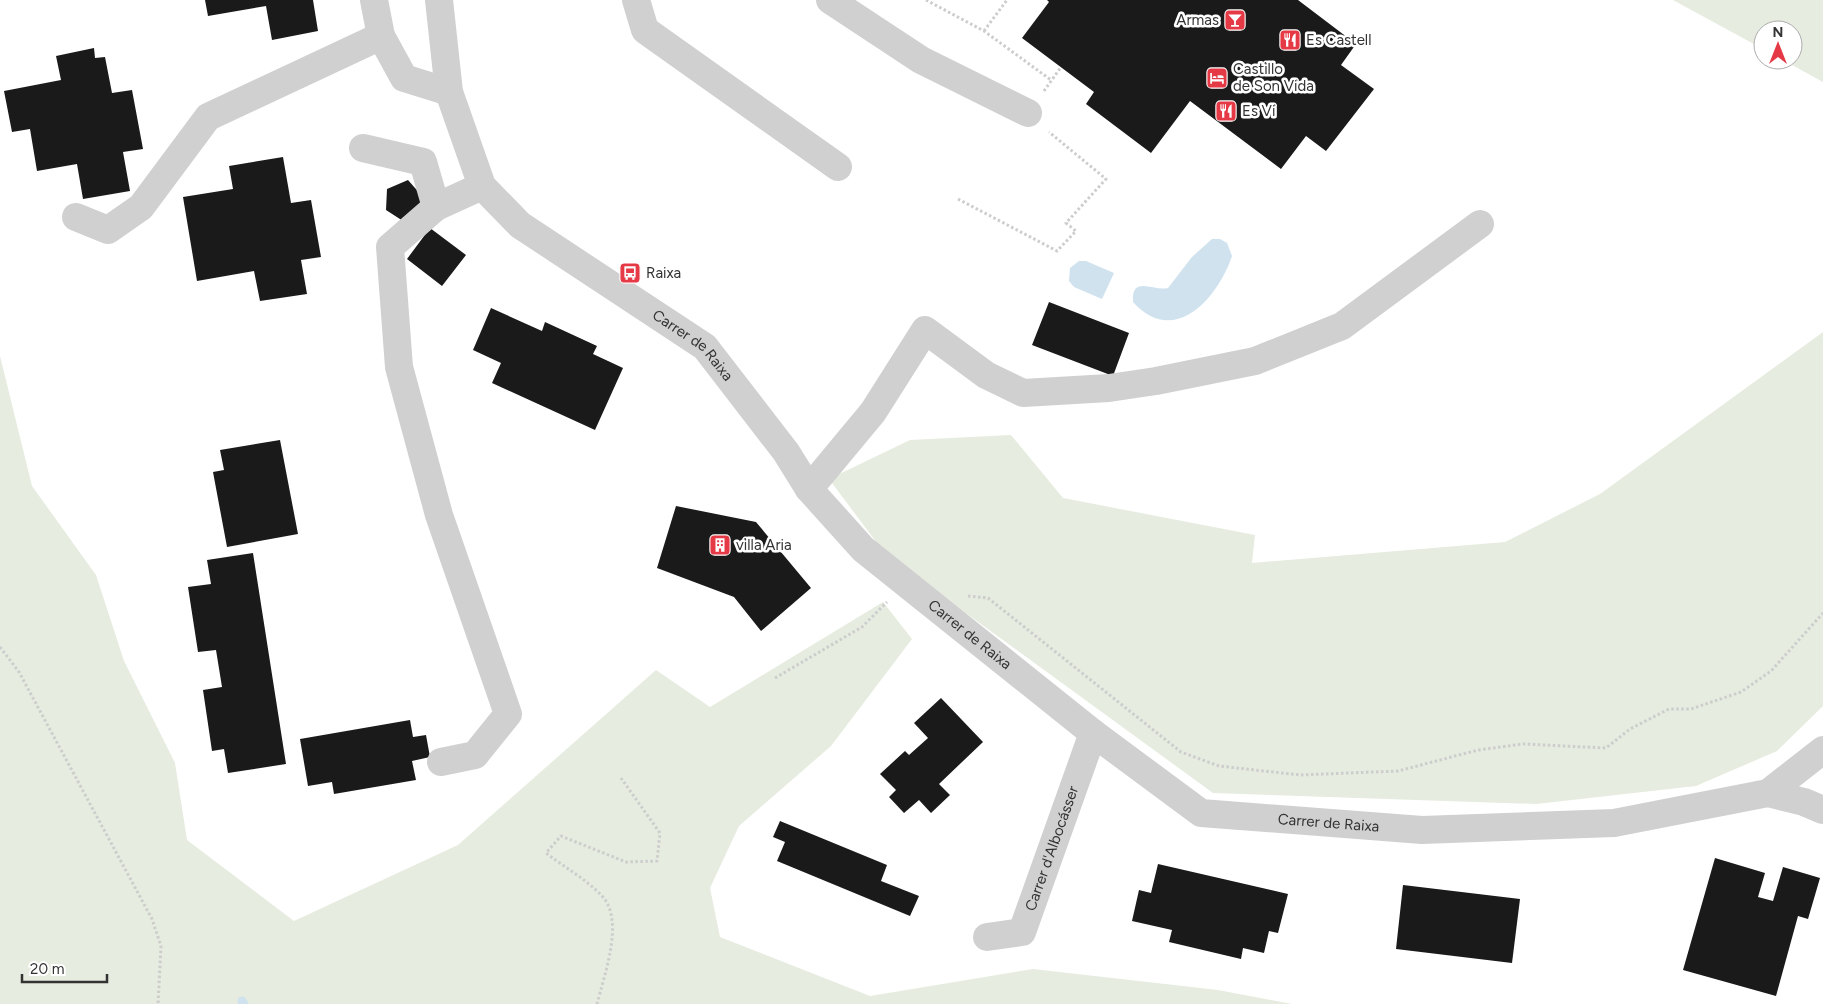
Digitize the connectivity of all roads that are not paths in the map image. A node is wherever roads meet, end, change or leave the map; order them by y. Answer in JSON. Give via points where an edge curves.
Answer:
{"nodes":[{"id":1,"x":374,"y":0,"type":"edge"},
{"id":2,"x":439,"y":0,"type":"edge"},
{"id":3,"x":636,"y":0,"type":"edge"},
{"id":4,"x":830,"y":0,"type":"edge"},
{"id":5,"x":851,"y":8,"type":"edge"},
{"id":6,"x":381,"y":36,"type":"junction"},
{"id":7,"x":449,"y":92,"type":"junction"},
{"id":8,"x":1028,"y":113,"type":"road end"},
{"id":9,"x":362,"y":148,"type":"dead end"},
{"id":10,"x":838,"y":168,"type":"dead end"},
{"id":11,"x":482,"y":186,"type":"junction"},
{"id":12,"x":436,"y":207,"type":"junction"},
{"id":13,"x":76,"y":217,"type":"dead end"},
{"id":14,"x":1480,"y":224,"type":"dead end"},
{"id":15,"x":809,"y":489,"type":"junction"},
{"id":16,"x":1092,"y":733,"type":"junction"},
{"id":17,"x":1823,"y":750,"type":"edge"},
{"id":18,"x":442,"y":762,"type":"dead end"},
{"id":19,"x":1768,"y":793,"type":"junction"},
{"id":20,"x":1823,"y":810,"type":"edge"},
{"id":21,"x":987,"y":937,"type":"dead end"}],
"edges":[{"from":1,"to":6,"type":"street"},
{"from":2,"to":7,"type":"street","name":"Carrer de Raixa"},
{"from":3,"to":10,"type":"street","via":[[645,30]]},
{"from":4,"to":5,"type":"street"},
{"from":5,"to":8,"type":"street","via":[[921,60]]},
{"from":6,"to":7,"type":"street","via":[[404,78]]},
{"from":6,"to":13,"type":"street","via":[[208,117],[141,207],[108,230]]},
{"from":7,"to":11,"type":"street","name":"Carrer de Raixa"},
{"from":9,"to":12,"type":"street","via":[[423,162]]},
{"from":11,"to":12,"type":"street"},
{"from":11,"to":15,"type":"street","name":"Carrer de Raixa","via":[[520,225],[705,347],[786,452]]},
{"from":12,"to":18,"type":"street","via":[[390,247],[399,367],[439,515],[508,714],[475,755]]},
{"from":14,"to":15,"type":"street","via":[[1342,326],[1255,361],[1156,381],[1109,388],[1023,393],[986,375],[925,330],[873,412]]},
{"from":15,"to":16,"type":"street","name":"Carrer de Raixa","via":[[864,549]]},
{"from":16,"to":19,"type":"street","name":"Carrer de Raixa","via":[[1201,813],[1422,830],[1595,824]]},
{"from":16,"to":21,"type":"street","name":"Carrer d'Albocásser","via":[[1022,932]]},
{"from":17,"to":19,"type":"street","name":"Carrer de Raixa"},
{"from":19,"to":20,"type":"street","name":"Carrer de Raixa"}]}
